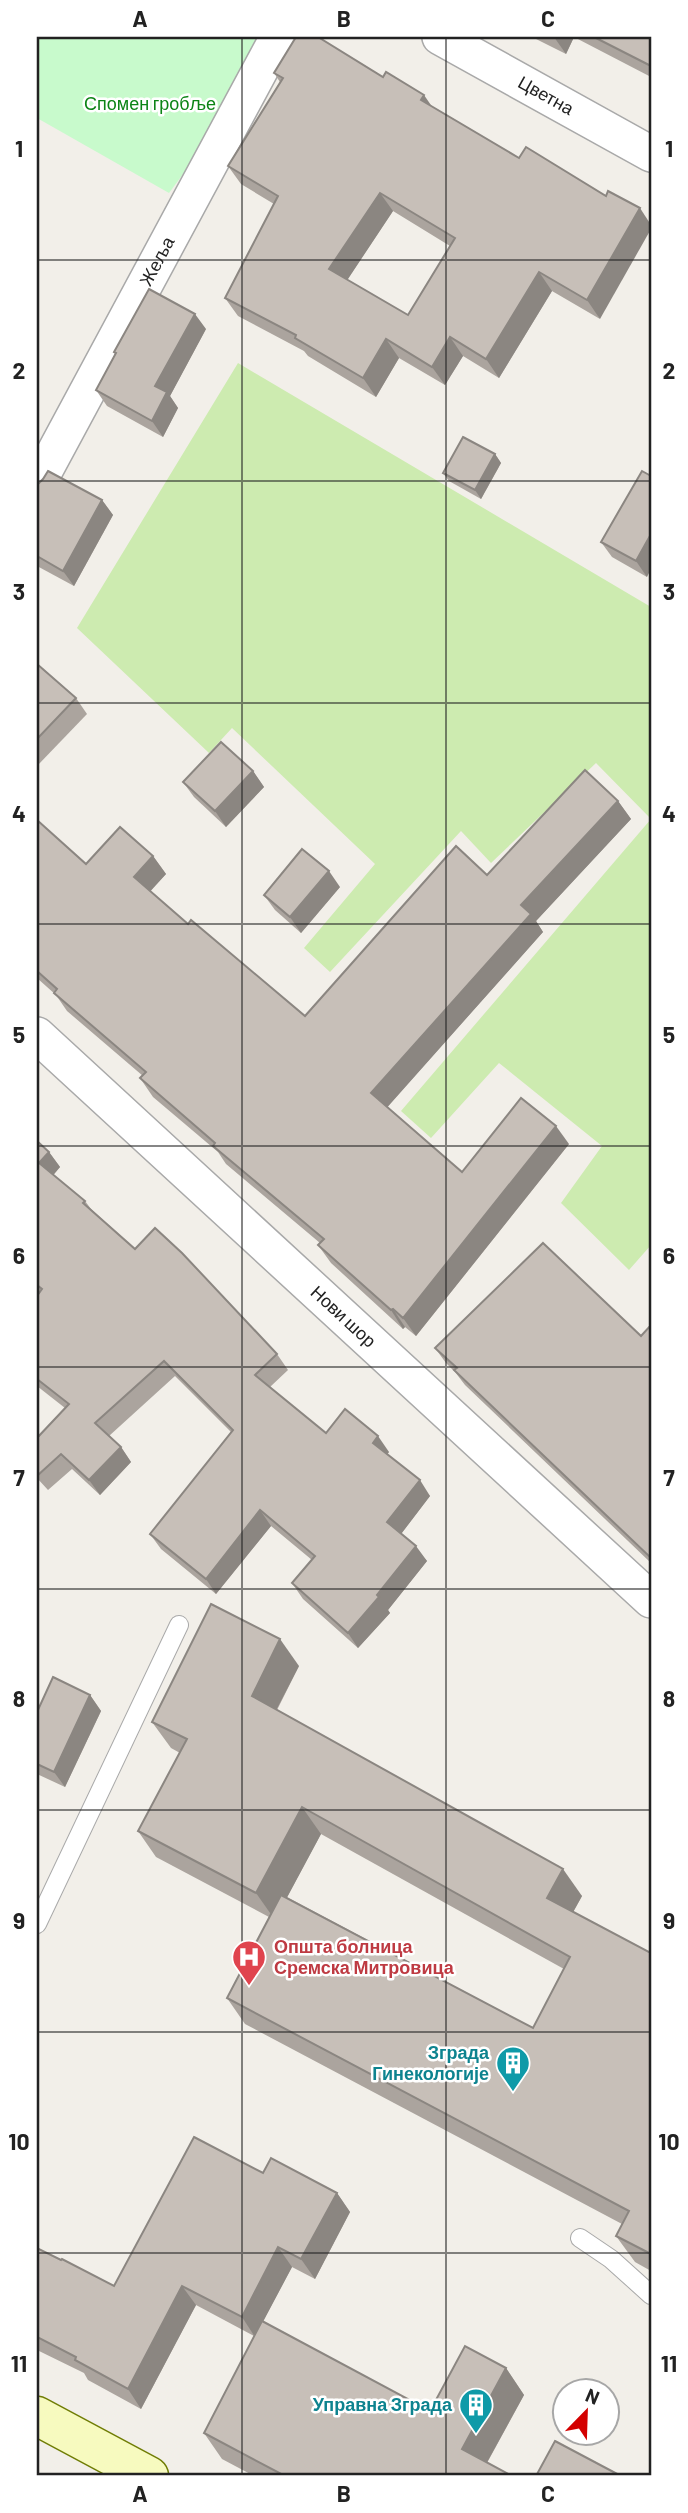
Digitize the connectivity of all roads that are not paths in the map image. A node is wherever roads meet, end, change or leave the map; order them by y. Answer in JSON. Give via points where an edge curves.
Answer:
{"nodes":[{"id":1,"x":278,"y":37,"type":"edge"},
{"id":2,"x":440,"y":37,"type":"edge"},
{"id":3,"x":651,"y":154,"type":"edge"},
{"id":4,"x":37,"y":485,"type":"edge"},
{"id":5,"x":37,"y":1035,"type":"edge"},
{"id":6,"x":651,"y":1600,"type":"edge"},
{"id":7,"x":179,"y":1625,"type":"dead end"},
{"id":8,"x":37,"y":1924,"type":"edge"},
{"id":9,"x":580,"y":2238,"type":"dead end"},
{"id":10,"x":651,"y":2295,"type":"edge"},
{"id":11,"x":37,"y":2416,"type":"edge"},
{"id":12,"x":149,"y":2476,"type":"edge"}],
"edges":[{"from":1,"to":4,"type":"street","name":"Жеља"},
{"from":2,"to":3,"type":"street","name":"Цветна"},
{"from":5,"to":6,"type":"street","name":"Нови шор"},
{"from":7,"to":8,"type":"lane"},
{"from":9,"to":10,"type":"lane"},
{"from":11,"to":12,"type":"main road"}]}
